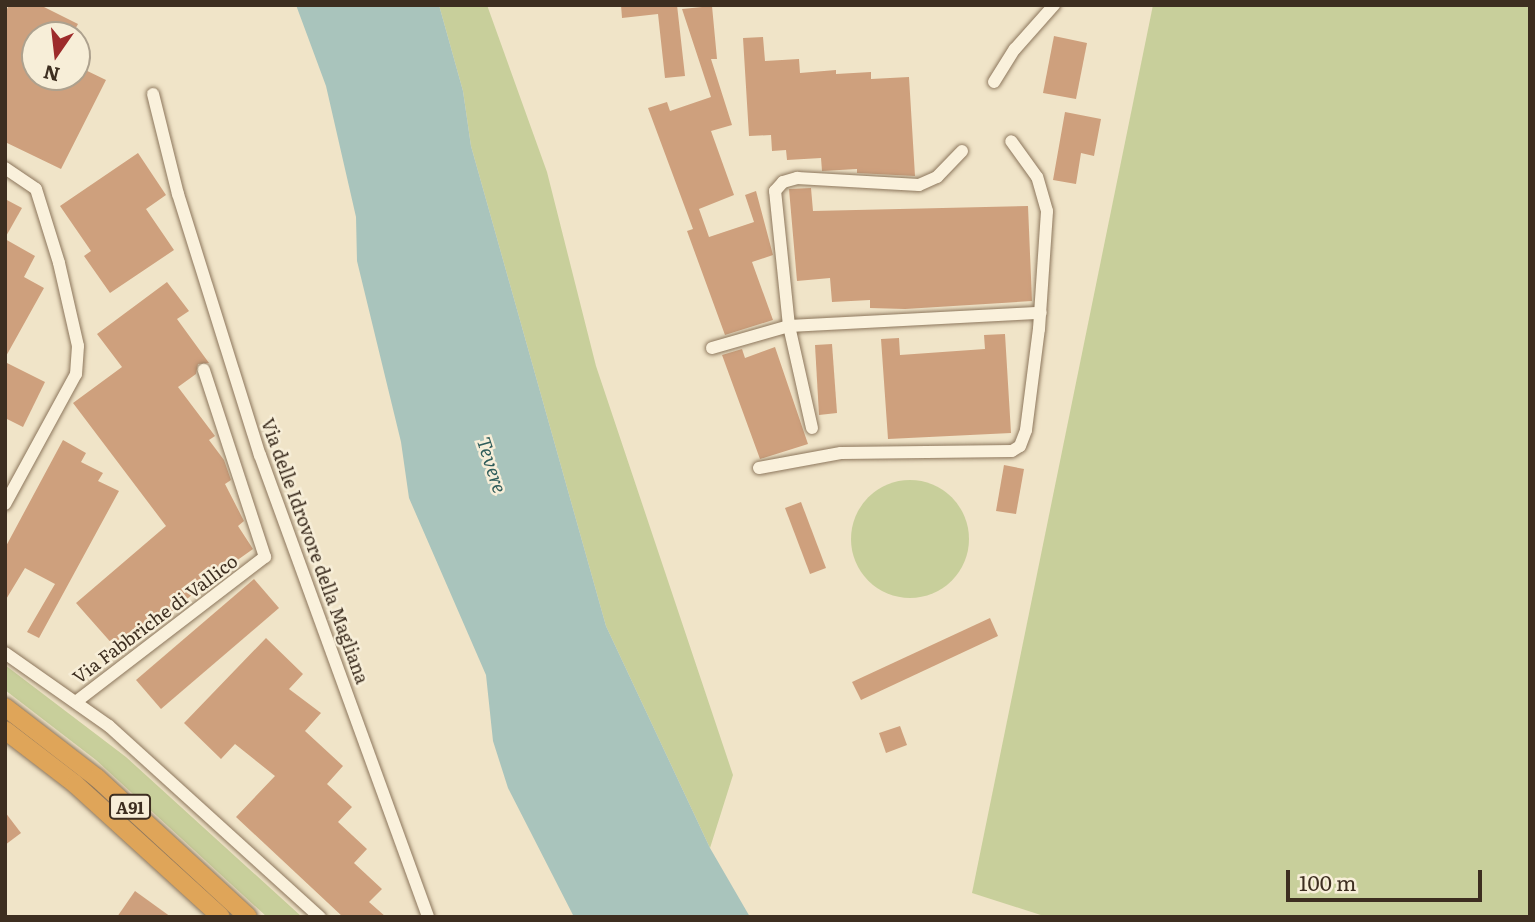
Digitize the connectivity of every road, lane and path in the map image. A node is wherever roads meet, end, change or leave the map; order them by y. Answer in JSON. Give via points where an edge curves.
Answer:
{"nodes":[{"id":1,"x":1053,"y":5,"type":"edge"},
{"id":2,"x":994,"y":82,"type":"dead end"},
{"id":3,"x":153,"y":94,"type":"dead end"},
{"id":4,"x":1011,"y":141,"type":"dead end"},
{"id":5,"x":962,"y":151,"type":"dead end"},
{"id":6,"x":5,"y":168,"type":"edge"},
{"id":7,"x":1041,"y":313,"type":"junction"},
{"id":8,"x":789,"y":326,"type":"junction"},
{"id":9,"x":712,"y":348,"type":"dead end"},
{"id":10,"x":204,"y":370,"type":"dead end"},
{"id":11,"x":812,"y":428,"type":"dead end"},
{"id":12,"x":759,"y":468,"type":"dead end"},
{"id":13,"x":5,"y":504,"type":"edge"},
{"id":14,"x":5,"y":653,"type":"edge"},
{"id":15,"x":77,"y":701,"type":"junction"},
{"id":16,"x":5,"y":707,"type":"edge"},
{"id":17,"x":5,"y":730,"type":"edge"},
{"id":18,"x":221,"y":917,"type":"edge"},
{"id":19,"x":248,"y":917,"type":"edge"},
{"id":20,"x":320,"y":917,"type":"edge"},
{"id":21,"x":428,"y":917,"type":"edge"}],
"edges":[{"from":1,"to":2,"type":"street"},
{"from":3,"to":21,"type":"street","name":"Via delle Idrovore della Magliana","via":[[178,194],[260,455]]},
{"from":4,"to":7,"type":"street","via":[[1037,177],[1046,203]]},
{"from":5,"to":8,"type":"street","via":[[937,177],[919,185],[808,178],[780,184],[774,200],[784,251]]},
{"from":6,"to":13,"type":"street","via":[[36,189],[78,346],[76,374]]},
{"from":7,"to":8,"type":"street"},
{"from":7,"to":12,"type":"street","via":[[1026,430],[1016,449],[841,453]]},
{"from":8,"to":9,"type":"street"},
{"from":8,"to":11,"type":"street"},
{"from":10,"to":15,"type":"street","name":"Via Fabbriche di Vallico","via":[[265,557]]},
{"from":14,"to":15,"type":"street"},
{"from":15,"to":20,"type":"street"},
{"from":16,"to":19,"type":"highway","number":"A91","via":[[105,785]]},
{"from":17,"to":18,"type":"highway","number":"A91","via":[[75,784]]}]}
